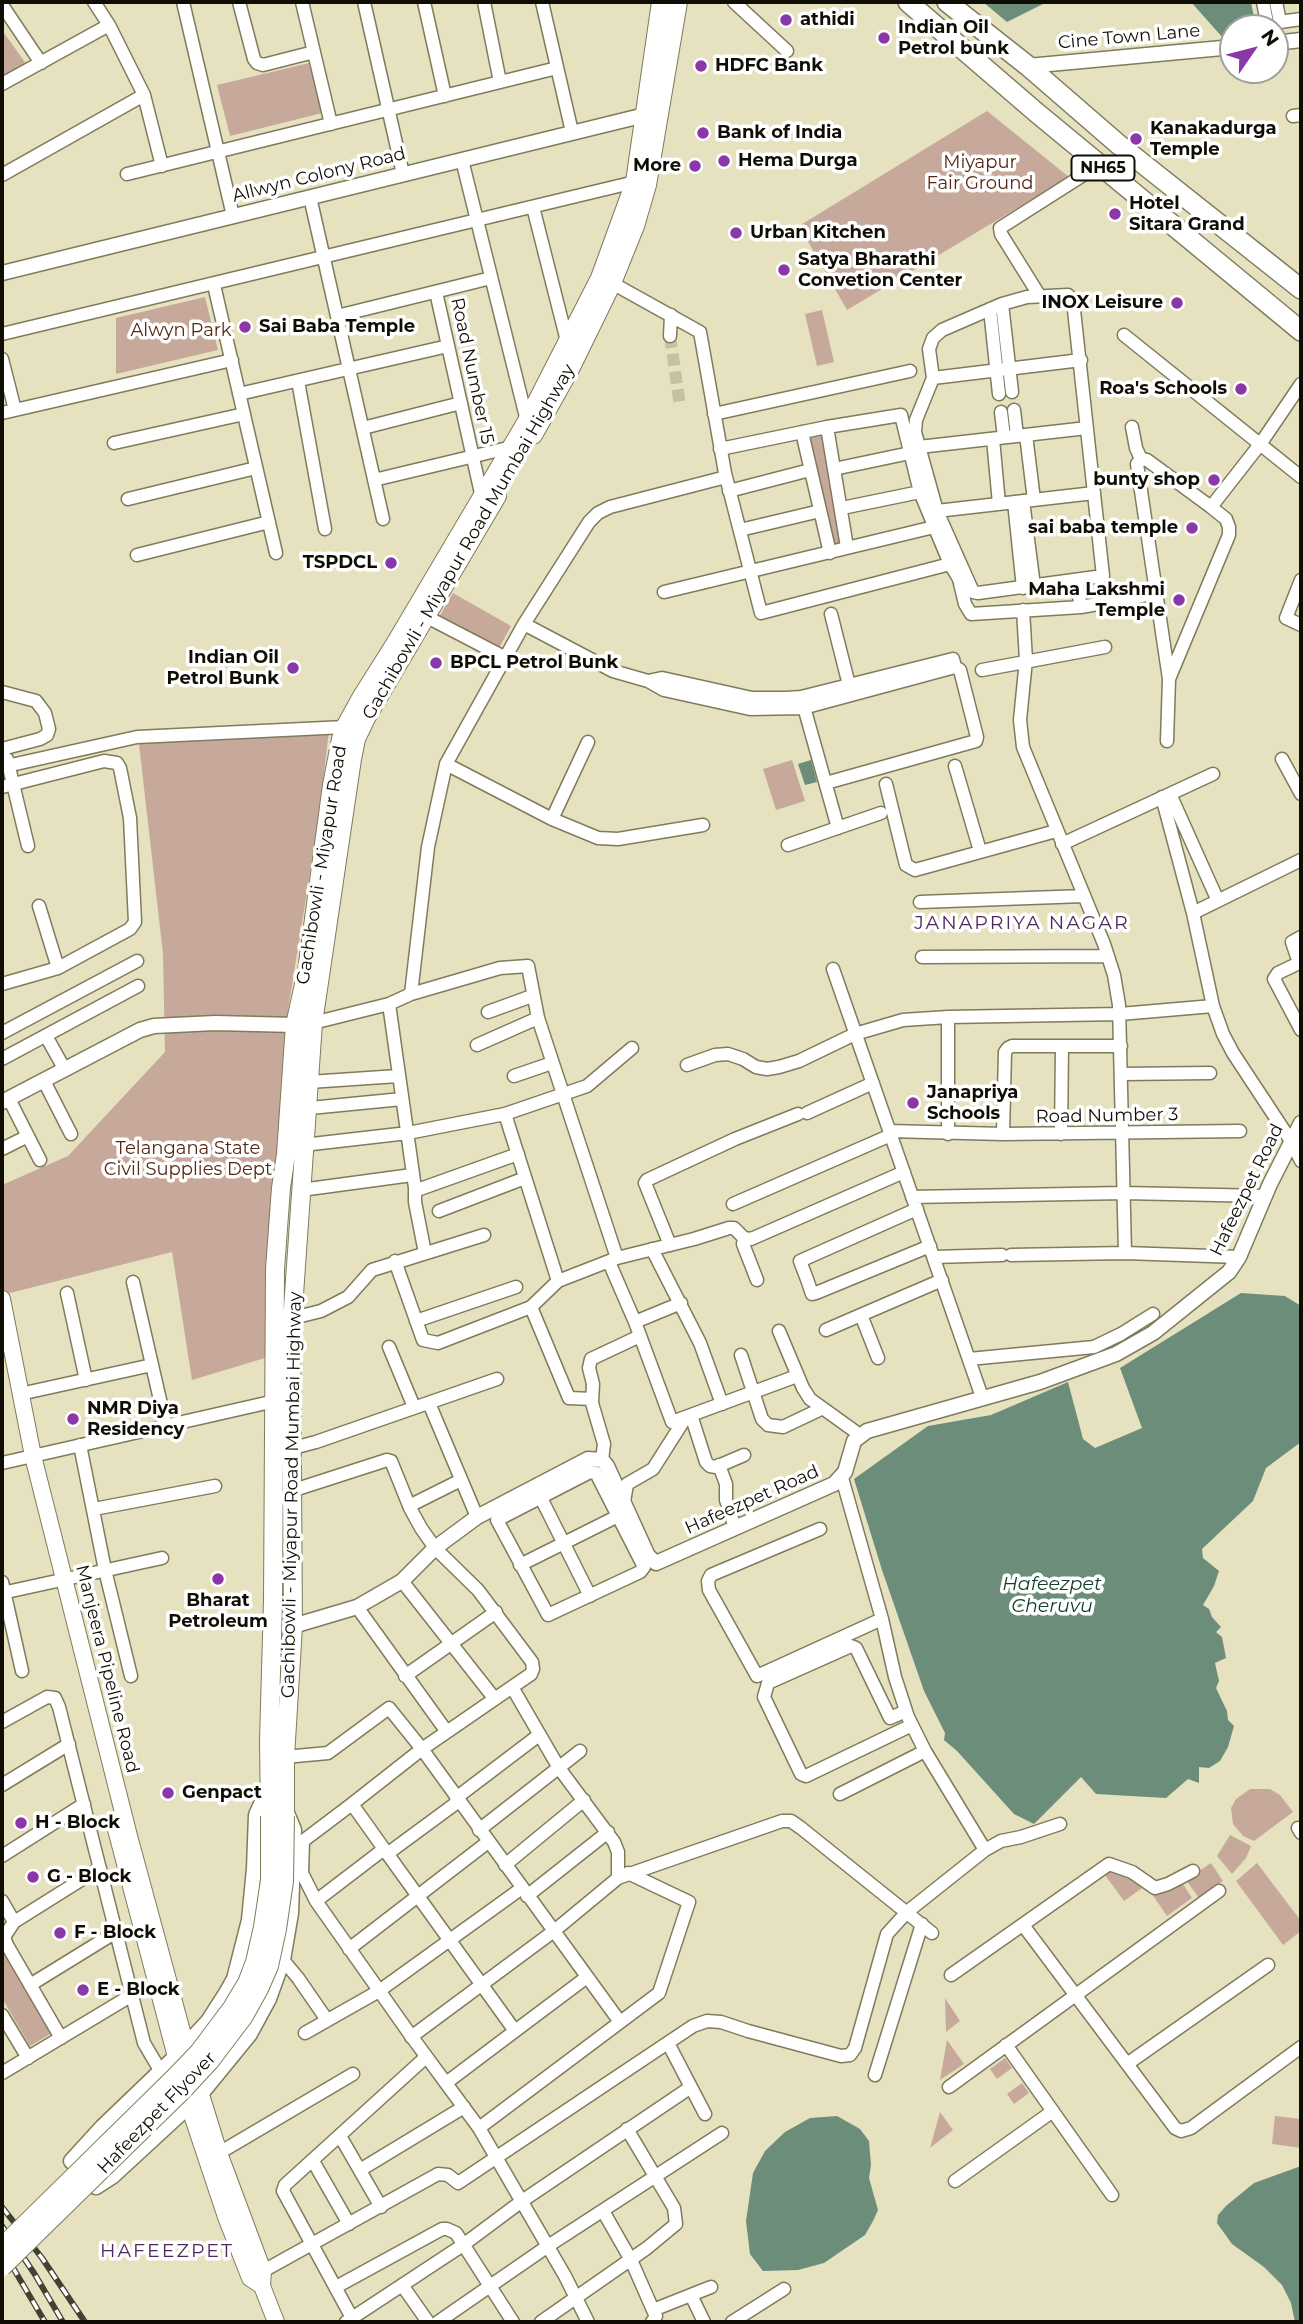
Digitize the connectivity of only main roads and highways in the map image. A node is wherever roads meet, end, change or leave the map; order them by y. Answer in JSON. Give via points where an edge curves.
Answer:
{"nodes":[{"id":1,"x":661,"y":2,"type":"edge"},
{"id":2,"x":678,"y":2,"type":"edge"},
{"id":3,"x":908,"y":2,"type":"edge"},
{"id":4,"x":947,"y":2,"type":"edge"},
{"id":5,"x":1301,"y":289,"type":"edge"},
{"id":6,"x":1301,"y":331,"type":"edge"},
{"id":7,"x":317,"y":948,"type":"junction"},
{"id":8,"x":304,"y":1024,"type":"junction"},
{"id":9,"x":298,"y":1109,"type":"junction"},
{"id":10,"x":2,"y":1299,"type":"edge"},
{"id":11,"x":2,"y":1344,"type":"edge"},
{"id":12,"x":29,"y":1457,"type":"junction"},
{"id":13,"x":278,"y":1810,"type":"junction"},
{"id":14,"x":131,"y":1868,"type":"junction"},
{"id":15,"x":181,"y":2051,"type":"junction"},
{"id":16,"x":2,"y":2247,"type":"edge"},
{"id":17,"x":2,"y":2267,"type":"edge"},
{"id":18,"x":258,"y":2278,"type":"junction"},
{"id":19,"x":276,"y":2322,"type":"edge"}],
"edges":[{"from":1,"to":7,"type":"main road","name":"Gachibowli - Miyapur Road","via":[[635,182],[600,278],[527,421],[345,727],[332,785]]},
{"from":2,"to":7,"type":"main road","name":"Gachibowli - Miyapur Road Mumbai Highway","via":[[648,185],[635,226],[571,367],[356,739]]},
{"from":3,"to":6,"type":"highway","number":"NH65"},
{"from":4,"to":5,"type":"highway","number":"NH65"},
{"from":7,"to":8,"type":"main road","name":"Gachibowli - Miyapur Road"},
{"from":8,"to":9,"type":"main road","name":"Gachibowli - Miyapur Road"},
{"from":8,"to":9,"type":"main road","name":"Gachibowli - Miyapur Road Mumbai Highway","via":[[309,1082]]},
{"from":9,"to":13,"type":"main road","name":"Gachibowli - Miyapur Road Mumbai Highway","via":[[304,1143],[291,1337],[293,1626]]},
{"from":9,"to":13,"type":"main road","name":"Gachibowli - Miyapur Road","via":[[275,1269],[269,1741]]},
{"from":10,"to":12,"type":"main road","name":"Manjeera Pipeline Road"},
{"from":11,"to":12,"type":"main road","name":"Manjeera Pipeline Road"},
{"from":12,"to":14,"type":"main road","name":"Manjeera Pipeline Road"},
{"from":13,"to":16,"type":"main road","name":"Hafeezpet Flyover","bridge":true,"via":[[255,1962],[232,2008],[199,2052]]},
{"from":13,"to":17,"type":"main road","name":"Hafeezpet Flyover","bridge":true,"via":[[284,1881],[277,1929],[269,1966],[244,2016],[184,2089]]},
{"from":14,"to":15,"type":"main road","name":"Manjeera Pipeline Road"},
{"from":14,"to":15,"type":"main road","name":"Manjeera Pipeline Road","via":[[168,2031]]},
{"from":15,"to":18,"type":"main road","via":[[201,2094]]},
{"from":15,"to":18,"type":"main road","via":[[188,2106],[226,2217]]},
{"from":18,"to":19,"type":"main road"}]}
